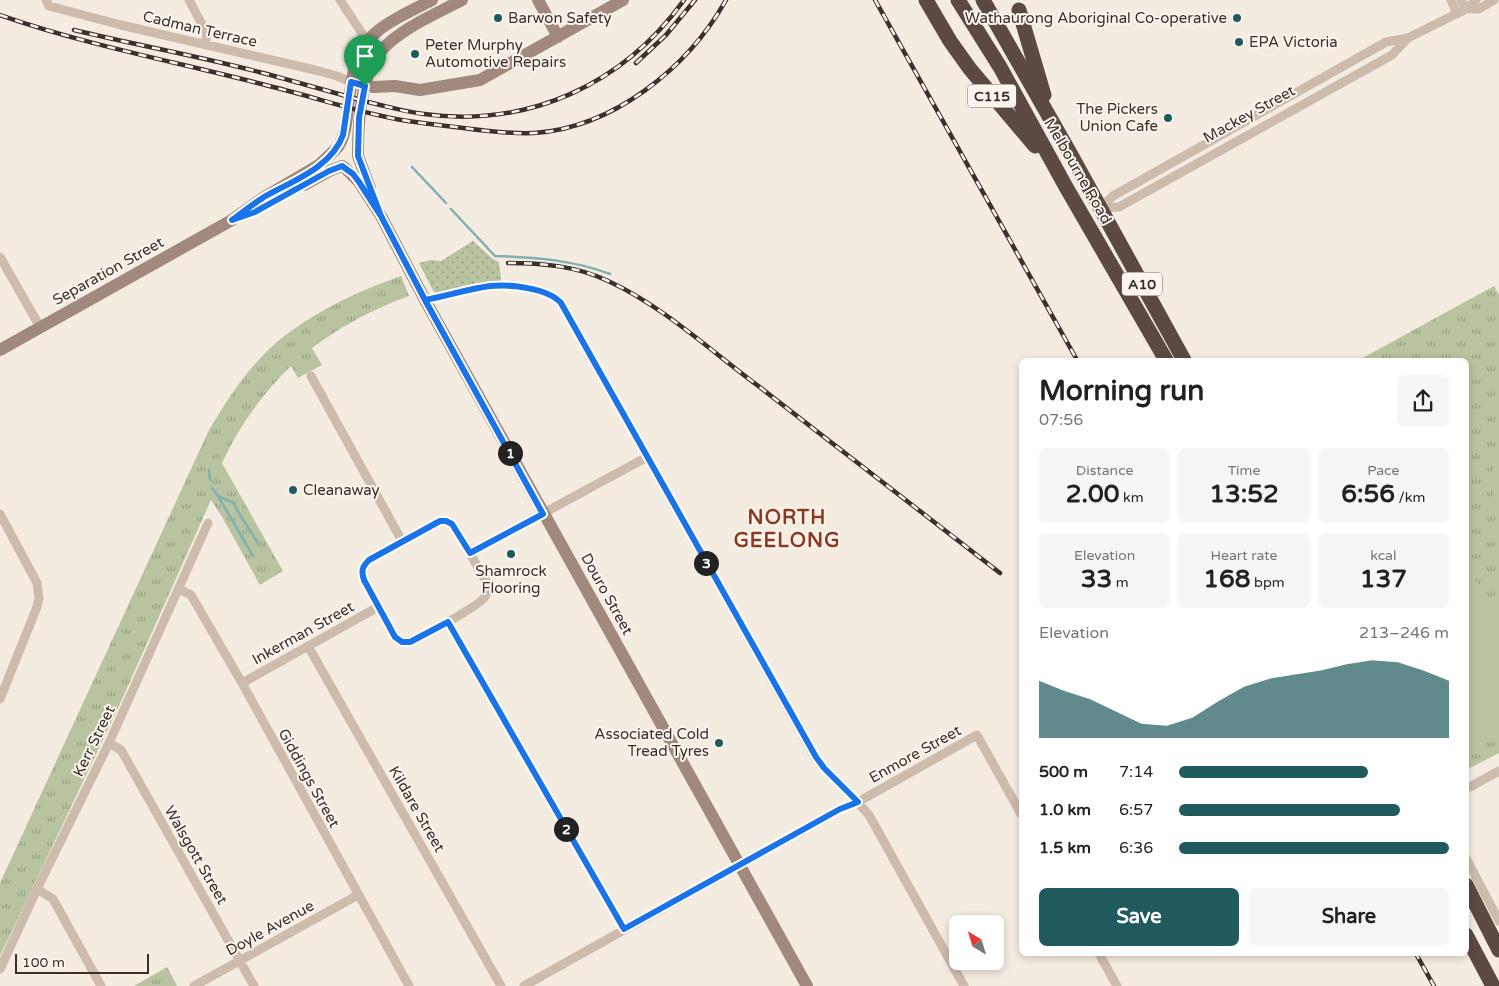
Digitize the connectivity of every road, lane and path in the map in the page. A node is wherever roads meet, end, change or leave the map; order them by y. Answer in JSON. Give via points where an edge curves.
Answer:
{"nodes":[{"id":1,"x":46,"y":0,"type":"edge"},
{"id":2,"x":189,"y":0,"type":"edge"},
{"id":3,"x":340,"y":0,"type":"edge"},
{"id":4,"x":432,"y":0,"type":"edge"},
{"id":5,"x":462,"y":0,"type":"edge"},
{"id":6,"x":538,"y":0,"type":"edge"},
{"id":7,"x":623,"y":0,"type":"edge"},
{"id":8,"x":926,"y":0,"type":"edge"},
{"id":9,"x":958,"y":0,"type":"edge"},
{"id":10,"x":983,"y":0,"type":"edge"},
{"id":11,"x":1451,"y":0,"type":"edge"},
{"id":12,"x":1461,"y":0,"type":"edge"},
{"id":13,"x":1476,"y":0,"type":"edge"},
{"id":14,"x":1494,"y":0,"type":"edge"},
{"id":15,"x":1017,"y":5,"type":"edge"},
{"id":16,"x":1466,"y":9,"type":"junction"},
{"id":17,"x":1457,"y":14,"type":"junction"},
{"id":18,"x":558,"y":37,"type":"junction"},
{"id":19,"x":1408,"y":38,"type":"junction"},
{"id":20,"x":367,"y":41,"type":"junction"},
{"id":21,"x":205,"y":44,"type":"junction"},
{"id":22,"x":380,"y":51,"type":"junction"},
{"id":23,"x":351,"y":82,"type":"junction"},
{"id":24,"x":365,"y":86,"type":"junction"},
{"id":25,"x":1053,"y":124,"type":"junction"},
{"id":26,"x":336,"y":148,"type":"junction"},
{"id":27,"x":358,"y":155,"type":"junction"},
{"id":28,"x":1174,"y":162,"type":"junction"},
{"id":29,"x":344,"y":166,"type":"junction"},
{"id":30,"x":1180,"y":172,"type":"junction"},
{"id":31,"x":1066,"y":187,"type":"junction"},
{"id":32,"x":1100,"y":208,"type":"junction"},
{"id":33,"x":381,"y":216,"type":"junction"},
{"id":34,"x":1084,"y":217,"type":"junction"},
{"id":35,"x":232,"y":220,"type":"junction"},
{"id":36,"x":0,"y":257,"type":"edge"},
{"id":37,"x":425,"y":300,"type":"junction"},
{"id":38,"x":40,"y":327,"type":"junction"},
{"id":39,"x":0,"y":350,"type":"edge"},
{"id":40,"x":1165,"y":358,"type":"edge"},
{"id":41,"x":1183,"y":358,"type":"edge"},
{"id":42,"x":311,"y":376,"type":"dead end"},
{"id":43,"x":647,"y":456,"type":"junction"},
{"id":44,"x":0,"y":514,"type":"edge"},
{"id":45,"x":543,"y":514,"type":"junction"},
{"id":46,"x":208,"y":523,"type":"dead end"},
{"id":47,"x":402,"y":540,"type":"junction"},
{"id":48,"x":470,"y":553,"type":"junction"},
{"id":49,"x":179,"y":589,"type":"junction"},
{"id":50,"x":378,"y":606,"type":"junction"},
{"id":51,"x":448,"y":622,"type":"junction"},
{"id":52,"x":308,"y":646,"type":"junction"},
{"id":53,"x":9,"y":675,"type":"junction"},
{"id":54,"x":0,"y":682,"type":"edge"},
{"id":55,"x":242,"y":683,"type":"junction"},
{"id":56,"x":0,"y":698,"type":"edge"},
{"id":57,"x":109,"y":743,"type":"junction"},
{"id":58,"x":1499,"y":771,"type":"edge"},
{"id":59,"x":1469,"y":787,"type":"edge"},
{"id":60,"x":858,"y":802,"type":"junction"},
{"id":61,"x":1019,"y":810,"type":"edge"},
{"id":62,"x":1469,"y":864,"type":"edge"},
{"id":63,"x":740,"y":865,"type":"junction"},
{"id":64,"x":36,"y":889,"type":"junction"},
{"id":65,"x":1469,"y":891,"type":"edge"},
{"id":66,"x":358,"y":895,"type":"junction"},
{"id":67,"x":1499,"y":921,"type":"edge"},
{"id":68,"x":624,"y":929,"type":"junction"},
{"id":69,"x":1469,"y":941,"type":"edge"},
{"id":70,"x":1499,"y":950,"type":"edge"},
{"id":71,"x":1100,"y":956,"type":"edge"},
{"id":72,"x":240,"y":960,"type":"junction"},
{"id":73,"x":0,"y":969,"type":"edge"},
{"id":74,"x":101,"y":986,"type":"edge"},
{"id":75,"x":194,"y":986,"type":"edge"},
{"id":76,"x":254,"y":986,"type":"edge"},
{"id":77,"x":409,"y":986,"type":"edge"},
{"id":78,"x":501,"y":986,"type":"edge"},
{"id":79,"x":524,"y":986,"type":"edge"},
{"id":80,"x":807,"y":986,"type":"edge"},
{"id":81,"x":964,"y":986,"type":"edge"},
{"id":82,"x":1117,"y":986,"type":"edge"},
{"id":83,"x":1493,"y":986,"type":"edge"}],
"edges":[{"from":1,"to":21,"type":"street","name":"Cadman Terrace","via":[[49,6]]},
{"from":2,"to":21,"type":"street","via":[[207,34]]},
{"from":3,"to":20,"type":"street"},
{"from":4,"to":20,"type":"main road","via":[[382,28]]},
{"from":5,"to":22,"type":"main road","via":[[404,32]]},
{"from":6,"to":18,"type":"main road"},
{"from":7,"to":18,"type":"main road"},
{"from":8,"to":31,"type":"highway","number":"C115","via":[[970,69],[1029,137]]},
{"from":9,"to":31,"type":"highway","name":"Melbourne Road","number":"A10","via":[[995,59]]},
{"from":10,"to":25,"type":"highway","name":"Melbourne Road","number":"A10"},
{"from":11,"to":17,"type":"street"},
{"from":12,"to":16,"type":"street"},
{"from":13,"to":16,"type":"street","name":"Mackey Street"},
{"from":14,"to":16,"type":"street","name":"Mackey Street","via":[[1479,9]]},
{"from":15,"to":25,"type":"highway"},
{"from":16,"to":17,"type":"street","name":"Mackey Street"},
{"from":17,"to":19,"type":"street","name":"Mackey Street"},
{"from":18,"to":24,"type":"main road","via":[[480,80],[420,90]]},
{"from":19,"to":28,"type":"street","name":"Mackey Street","via":[[1386,42]]},
{"from":19,"to":30,"type":"street","name":"Mackey Street","via":[[1392,55]]},
{"from":20,"to":22,"type":"main road"},
{"from":20,"to":23,"type":"main road","name":"Separation Street"},
{"from":21,"to":23,"type":"street","name":"Cadman Terrace","via":[[315,70]]},
{"from":22,"to":24,"type":"main road"},
{"from":23,"to":24,"type":"main road"},
{"from":23,"to":26,"type":"main road","name":"Separation Street","via":[[346,127]]},
{"from":24,"to":27,"type":"main road","via":[[359,118]]},
{"from":25,"to":32,"type":"highway","name":"Melbourne Road","number":"A10"},
{"from":26,"to":27,"type":"main road","via":[[344,143],[351,144]]},
{"from":26,"to":29,"type":"main road","via":[[334,157]]},
{"from":26,"to":35,"type":"main road","name":"Separation Street","via":[[319,166],[256,202]]},
{"from":27,"to":29,"type":"main road","via":[[354,163]]},
{"from":27,"to":33,"type":"main road","name":"Douro Street"},
{"from":28,"to":30,"type":"street"},
{"from":28,"to":32,"type":"street","name":"Mackey Street","via":[[1113,196]]},
{"from":29,"to":33,"type":"main road","name":"Douro Street","via":[[359,182]]},
{"from":29,"to":35,"type":"main road","name":"Separation Street","via":[[255,212]]},
{"from":30,"to":32,"type":"street","name":"Mackey Street","via":[[1119,206]]},
{"from":31,"to":34,"type":"highway","name":"Melbourne Road","number":"A10"},
{"from":32,"to":34,"type":"highway","name":"Mackey Street"},
{"from":32,"to":41,"type":"highway","name":"Melbourne Road","number":"A10"},
{"from":33,"to":37,"type":"main road","name":"Douro Street"},
{"from":34,"to":40,"type":"highway","name":"Melbourne Road","number":"A10"},
{"from":35,"to":38,"type":"main road","name":"Separation Street"},
{"from":36,"to":38,"type":"street"},
{"from":37,"to":43,"type":"street","via":[[493,286],[539,290],[556,298],[566,310]]},
{"from":37,"to":45,"type":"main road","name":"Douro Street"},
{"from":38,"to":39,"type":"main road","name":"Separation Street"},
{"from":42,"to":47,"type":"street"},
{"from":43,"to":45,"type":"street"},
{"from":43,"to":60,"type":"street","via":[[816,757]]},
{"from":44,"to":53,"type":"street","via":[[39,591],[37,607]]},
{"from":45,"to":48,"type":"street"},
{"from":45,"to":63,"type":"main road","name":"Douro Street"},
{"from":46,"to":49,"type":"street","name":"Kerr Street"},
{"from":47,"to":48,"type":"street","via":[[446,521],[456,529]]},
{"from":47,"to":50,"type":"street","via":[[369,560],[361,572]]},
{"from":48,"to":51,"type":"street","via":[[488,590],[480,603]]},
{"from":49,"to":55,"type":"street","name":"Giddings Street","via":[[191,595]]},
{"from":49,"to":57,"type":"street","name":"Kerr Street"},
{"from":50,"to":51,"type":"street","via":[[395,637],[402,642],[410,642]]},
{"from":50,"to":52,"type":"street","name":"Inkerman Street"},
{"from":51,"to":68,"type":"street"},
{"from":52,"to":55,"type":"street","name":"Inkerman Street"},
{"from":52,"to":78,"type":"street","name":"Kildare Street"},
{"from":53,"to":54,"type":"street"},
{"from":53,"to":56,"type":"street"},
{"from":55,"to":66,"type":"street","name":"Giddings Street"},
{"from":57,"to":64,"type":"street","name":"Kerr Street"},
{"from":57,"to":72,"type":"street","name":"Walsgott Street","via":[[121,750]]},
{"from":58,"to":59,"type":"street"},
{"from":60,"to":61,"type":"street","name":"Enmore Street","via":[[977,735]]},
{"from":60,"to":63,"type":"street","name":"Enmore Street"},
{"from":60,"to":81,"type":"street","via":[[869,815]]},
{"from":62,"to":67,"type":"street"},
{"from":63,"to":68,"type":"street","name":"Enmore Street"},
{"from":63,"to":80,"type":"main road","name":"Douro Street"},
{"from":64,"to":73,"type":"street","name":"Kerr Street"},
{"from":64,"to":74,"type":"street","via":[[53,899]]},
{"from":65,"to":70,"type":"highway"},
{"from":66,"to":72,"type":"street","name":"Doyle Avenue"},
{"from":66,"to":77,"type":"street","name":"Giddings Street"},
{"from":68,"to":79,"type":"street","name":"Enmore Street"},
{"from":69,"to":83,"type":"highway"},
{"from":71,"to":82,"type":"street"},
{"from":72,"to":75,"type":"street","name":"Doyle Avenue"},
{"from":72,"to":76,"type":"street","name":"Walsgott Street"}]}
